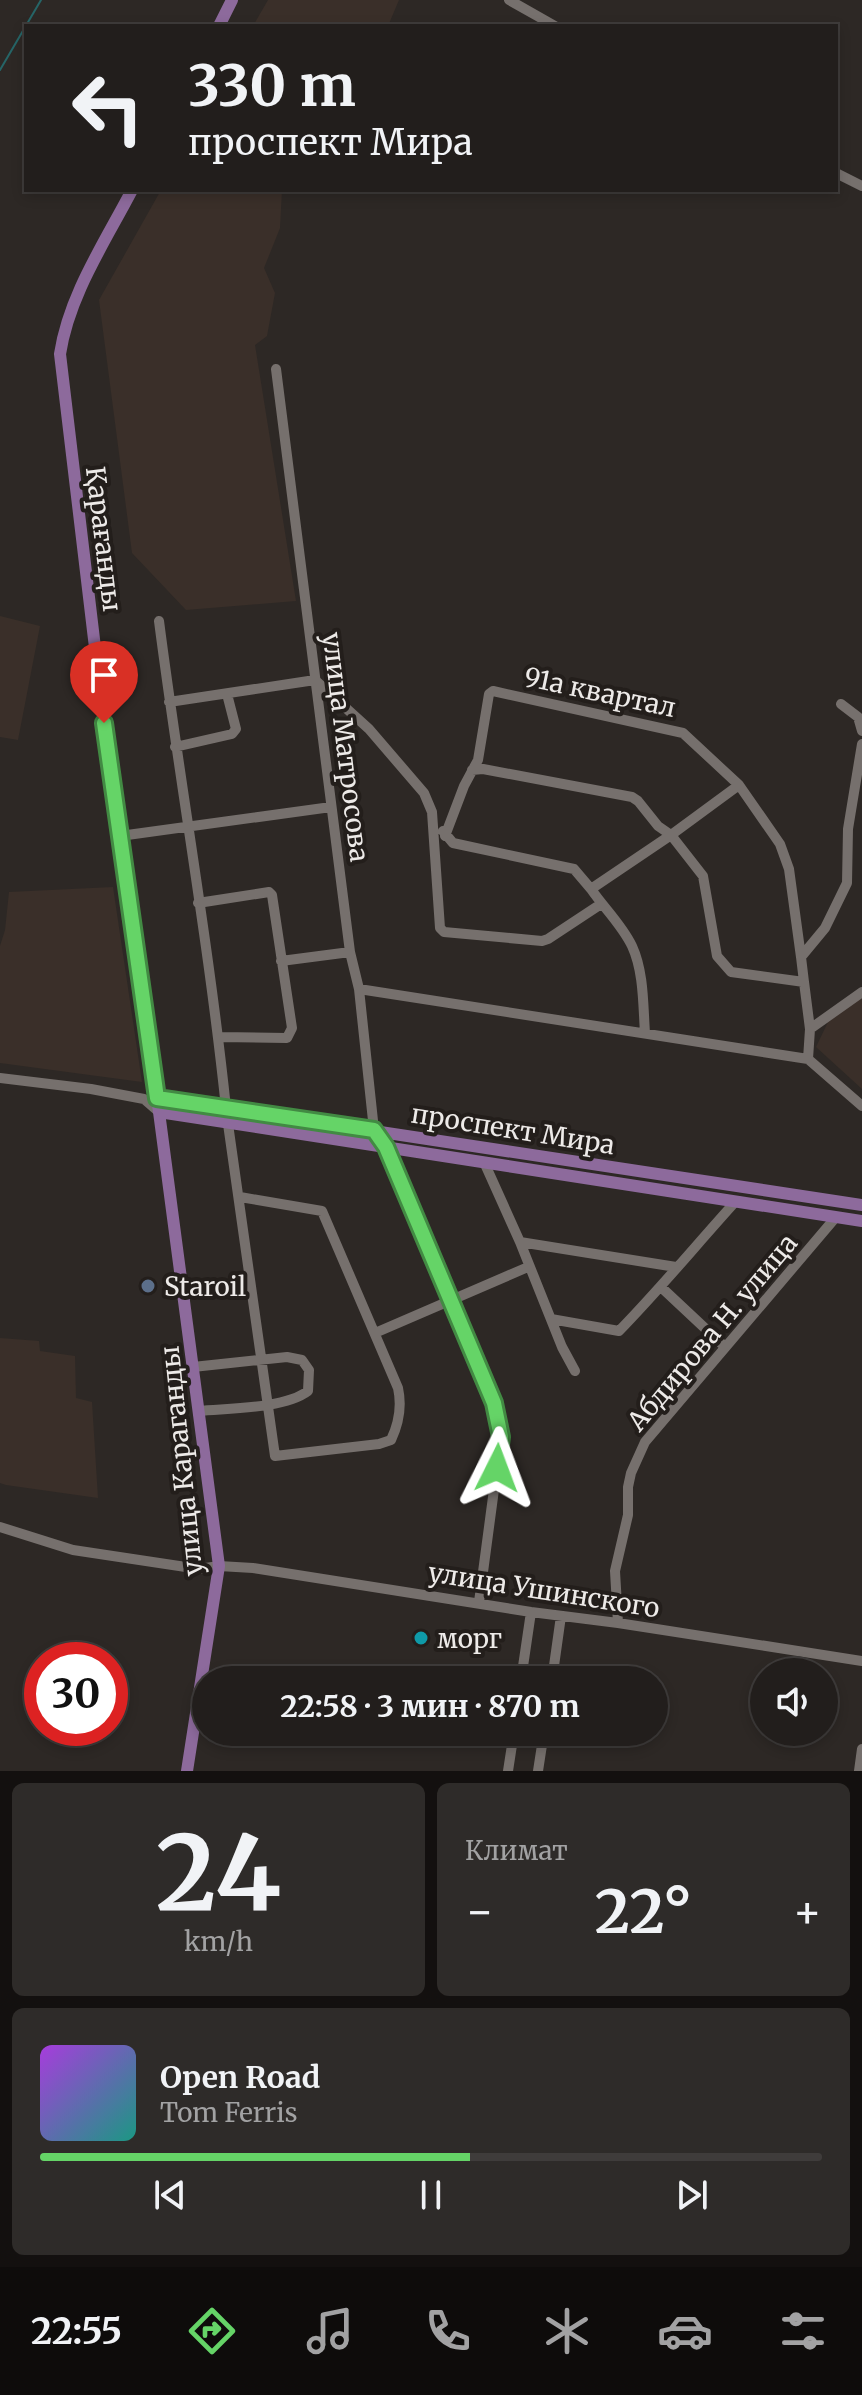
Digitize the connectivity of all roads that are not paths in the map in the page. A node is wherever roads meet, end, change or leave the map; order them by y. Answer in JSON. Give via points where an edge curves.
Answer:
{"nodes":[{"id":1,"x":232,"y":0,"type":"edge"},
{"id":2,"x":509,"y":0,"type":"edge"},
{"id":3,"x":220,"y":24,"type":"edge"},
{"id":4,"x":551,"y":24,"type":"edge"},
{"id":5,"x":838,"y":174,"type":"edge"},
{"id":6,"x":862,"y":186,"type":"edge"},
{"id":7,"x":131,"y":192,"type":"edge"},
{"id":8,"x":276,"y":369,"type":"dead end"},
{"id":9,"x":159,"y":621,"type":"dead end"},
{"id":10,"x":315,"y":680,"type":"junction"},
{"id":11,"x":227,"y":694,"type":"junction"},
{"id":12,"x":169,"y":702,"type":"junction"},
{"id":13,"x":841,"y":704,"type":"dead end"},
{"id":14,"x":862,"y":731,"type":"edge"},
{"id":15,"x":862,"y":744,"type":"edge"},
{"id":16,"x":175,"y":747,"type":"junction"},
{"id":17,"x":472,"y":770,"type":"junction"},
{"id":18,"x":739,"y":785,"type":"junction"},
{"id":19,"x":331,"y":807,"type":"junction"},
{"id":20,"x":432,"y":812,"type":"junction"},
{"id":21,"x":190,"y":828,"type":"junction"},
{"id":22,"x":671,"y":835,"type":"junction"},
{"id":23,"x":120,"y":836,"type":"junction"},
{"id":24,"x":445,"y":836,"type":"junction"},
{"id":25,"x":591,"y":889,"type":"junction"},
{"id":26,"x":198,"y":903,"type":"junction"},
{"id":27,"x":601,"y":904,"type":"junction"},
{"id":28,"x":350,"y":952,"type":"junction"},
{"id":29,"x":801,"y":957,"type":"junction"},
{"id":30,"x":281,"y":961,"type":"junction"},
{"id":31,"x":804,"y":982,"type":"junction"},
{"id":32,"x":359,"y":989,"type":"junction"},
{"id":33,"x":862,"y":992,"type":"edge"},
{"id":34,"x":810,"y":1029,"type":"junction"},
{"id":35,"x":645,"y":1033,"type":"junction"},
{"id":36,"x":219,"y":1037,"type":"junction"},
{"id":37,"x":808,"y":1059,"type":"junction"},
{"id":38,"x":0,"y":1078,"type":"edge"},
{"id":39,"x":151,"y":1098,"type":"junction"},
{"id":40,"x":862,"y":1106,"type":"edge"},
{"id":41,"x":226,"y":1108,"type":"junction"},
{"id":42,"x":159,"y":1112,"type":"junction"},
{"id":43,"x":228,"y":1124,"type":"junction"},
{"id":44,"x":374,"y":1130,"type":"junction"},
{"id":45,"x":386,"y":1147,"type":"junction"},
{"id":46,"x":484,"y":1162,"type":"junction"},
{"id":47,"x":240,"y":1197,"type":"junction"},
{"id":48,"x":736,"y":1201,"type":"junction"},
{"id":49,"x":862,"y":1205,"type":"edge"},
{"id":50,"x":836,"y":1217,"type":"junction"},
{"id":51,"x":862,"y":1221,"type":"edge"},
{"id":52,"x":520,"y":1242,"type":"junction"},
{"id":53,"x":528,"y":1267,"type":"junction"},
{"id":54,"x":676,"y":1267,"type":"junction"},
{"id":55,"x":662,"y":1288,"type":"junction"},
{"id":56,"x":452,"y":1300,"type":"junction"},
{"id":57,"x":551,"y":1319,"type":"junction"},
{"id":58,"x":375,"y":1333,"type":"junction"},
{"id":59,"x":725,"y":1347,"type":"junction"},
{"id":60,"x":262,"y":1361,"type":"junction"},
{"id":61,"x":193,"y":1367,"type":"junction"},
{"id":62,"x":575,"y":1371,"type":"dead end"},
{"id":63,"x":268,"y":1403,"type":"junction"},
{"id":64,"x":199,"y":1411,"type":"junction"},
{"id":65,"x":0,"y":1527,"type":"edge"},
{"id":66,"x":219,"y":1566,"type":"junction"},
{"id":67,"x":479,"y":1602,"type":"junction"},
{"id":68,"x":531,"y":1612,"type":"junction"},
{"id":69,"x":561,"y":1616,"type":"junction"},
{"id":70,"x":618,"y":1623,"type":"junction"},
{"id":71,"x":862,"y":1661,"type":"edge"},
{"id":72,"x":523,"y":1666,"type":"edge"},
{"id":73,"x":554,"y":1666,"type":"edge"},
{"id":74,"x":512,"y":1746,"type":"edge"},
{"id":75,"x":542,"y":1746,"type":"edge"},
{"id":76,"x":862,"y":1749,"type":"edge"},
{"id":77,"x":187,"y":1771,"type":"edge"},
{"id":78,"x":508,"y":1771,"type":"edge"},
{"id":79,"x":538,"y":1771,"type":"edge"},
{"id":80,"x":859,"y":1771,"type":"edge"}],
"edges":[{"from":1,"to":3,"type":"main road"},
{"from":2,"to":4,"type":"street"},
{"from":5,"to":6,"type":"street"},
{"from":7,"to":23,"type":"main road","name":"Қарағанды","via":[[75,299],[60,354]]},
{"from":8,"to":10,"type":"street","name":"улица Матросова"},
{"from":9,"to":12,"type":"street"},
{"from":10,"to":11,"type":"street"},
{"from":10,"to":19,"type":"street","name":"улица Матросова"},
{"from":10,"to":20,"type":"street","via":[[369,729],[424,793]]},
{"from":11,"to":12,"type":"street"},
{"from":11,"to":16,"type":"street","via":[[236,729],[232,734]]},
{"from":12,"to":16,"type":"street"},
{"from":13,"to":14,"type":"street","via":[[858,717]]},
{"from":15,"to":29,"type":"street","via":[[848,829],[847,883],[825,928]]},
{"from":16,"to":21,"type":"street"},
{"from":17,"to":18,"type":"street","name":"91а квартал","via":[[493,691],[683,733]]},
{"from":17,"to":22,"type":"street","via":[[632,797]]},
{"from":17,"to":24,"type":"street"},
{"from":18,"to":22,"type":"street"},
{"from":18,"to":29,"type":"street","via":[[785,856]]},
{"from":19,"to":21,"type":"street"},
{"from":19,"to":28,"type":"street","name":"улица Матросова"},
{"from":20,"to":24,"type":"street"},
{"from":20,"to":27,"type":"street","via":[[444,932],[542,941]]},
{"from":21,"to":23,"type":"street"},
{"from":21,"to":26,"type":"street"},
{"from":22,"to":25,"type":"street"},
{"from":22,"to":31,"type":"street","via":[[703,876],[717,956],[731,972]]},
{"from":23,"to":39,"type":"main road","name":"Қарағанды"},
{"from":24,"to":25,"type":"street","via":[[453,843],[574,869]]},
{"from":25,"to":27,"type":"street"},
{"from":26,"to":30,"type":"street","via":[[269,892]]},
{"from":26,"to":36,"type":"street"},
{"from":27,"to":35,"type":"street","via":[[637,957]]},
{"from":28,"to":30,"type":"street"},
{"from":28,"to":32,"type":"street","name":"улица Матросова"},
{"from":29,"to":31,"type":"street"},
{"from":30,"to":36,"type":"street","via":[[292,1028],[287,1038]]},
{"from":31,"to":34,"type":"street"},
{"from":32,"to":35,"type":"street"},
{"from":32,"to":44,"type":"street","name":"улица Матросова"},
{"from":33,"to":34,"type":"street"},
{"from":34,"to":37,"type":"street"},
{"from":35,"to":37,"type":"street"},
{"from":36,"to":41,"type":"street"},
{"from":37,"to":40,"type":"street"},
{"from":38,"to":39,"type":"street"},
{"from":39,"to":41,"type":"main road","name":"проспект Мира"},
{"from":39,"to":42,"type":"main road","name":"улица Караганды"},
{"from":41,"to":44,"type":"main road","name":"проспект Мира"},
{"from":42,"to":43,"type":"main road","name":"проспект Мира"},
{"from":42,"to":61,"type":"main road","name":"улица Караганды"},
{"from":43,"to":45,"type":"main road","name":"проспект Мира"},
{"from":43,"to":47,"type":"street"},
{"from":44,"to":45,"type":"street"},
{"from":44,"to":49,"type":"main road","name":"проспект Мира"},
{"from":45,"to":46,"type":"main road","name":"проспект Мира"},
{"from":45,"to":56,"type":"street"},
{"from":46,"to":48,"type":"main road","name":"проспект Мира"},
{"from":46,"to":52,"type":"street"},
{"from":47,"to":58,"type":"street","via":[[322,1211]]},
{"from":47,"to":60,"type":"street"},
{"from":48,"to":50,"type":"main road","name":"проспект Мира"},
{"from":48,"to":54,"type":"street"},
{"from":50,"to":51,"type":"main road","name":"проспект Мира"},
{"from":50,"to":59,"type":"street","name":"Абдирова Н. улица"},
{"from":52,"to":53,"type":"street"},
{"from":52,"to":54,"type":"street"},
{"from":53,"to":56,"type":"street"},
{"from":53,"to":57,"type":"street"},
{"from":54,"to":55,"type":"street"},
{"from":55,"to":57,"type":"street","via":[[619,1331]]},
{"from":55,"to":59,"type":"street"},
{"from":56,"to":58,"type":"street"},
{"from":56,"to":67,"type":"street","via":[[494,1403],[501,1437]]},
{"from":57,"to":62,"type":"street"},
{"from":58,"to":63,"type":"street","via":[[401,1402],[391,1440],[275,1456]]},
{"from":59,"to":70,"type":"street","name":"Абдирова Н. улица","via":[[654,1429],[631,1473],[615,1571]]},
{"from":60,"to":61,"type":"street"},
{"from":60,"to":63,"type":"street"},
{"from":60,"to":63,"type":"street","via":[[287,1357],[302,1360],[309,1370],[308,1391]]},
{"from":61,"to":64,"type":"main road","name":"улица Караганды"},
{"from":63,"to":64,"type":"street"},
{"from":64,"to":66,"type":"main road","name":"улица Караганды"},
{"from":65,"to":66,"type":"street","name":"улица Ушинского","via":[[73,1550],[199,1569]]},
{"from":66,"to":67,"type":"street","name":"улица Ушинского"},
{"from":66,"to":77,"type":"main road","name":"улица Караганды"},
{"from":67,"to":68,"type":"street","name":"улица Ушинского"},
{"from":68,"to":69,"type":"street","name":"улица Ушинского"},
{"from":68,"to":72,"type":"street"},
{"from":69,"to":70,"type":"street","name":"улица Ушинского"},
{"from":69,"to":73,"type":"street"},
{"from":70,"to":71,"type":"street","name":"улица Ушинского"},
{"from":74,"to":78,"type":"street"},
{"from":75,"to":79,"type":"street"},
{"from":76,"to":80,"type":"street"}]}
